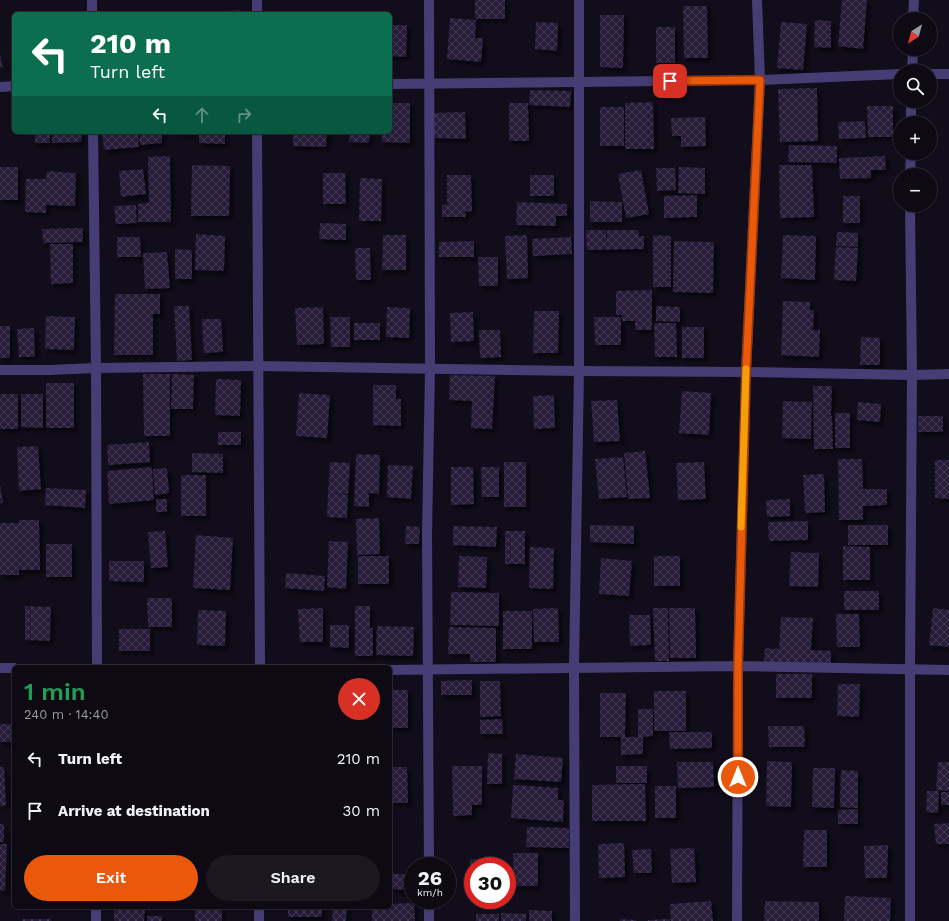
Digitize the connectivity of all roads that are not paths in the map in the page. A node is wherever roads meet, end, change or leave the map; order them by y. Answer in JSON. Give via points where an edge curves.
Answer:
{"nodes":[{"id":1,"x":92,"y":0,"type":"edge"},
{"id":2,"x":257,"y":0,"type":"edge"},
{"id":3,"x":429,"y":0,"type":"edge"},
{"id":4,"x":579,"y":0,"type":"edge"},
{"id":5,"x":757,"y":0,"type":"edge"},
{"id":6,"x":914,"y":0,"type":"edge"},
{"id":7,"x":92,"y":12,"type":"edge"},
{"id":8,"x":257,"y":12,"type":"edge"},
{"id":9,"x":913,"y":12,"type":"edge"},
{"id":10,"x":893,"y":74,"type":"edge"},
{"id":11,"x":937,"y":74,"type":"edge"},
{"id":12,"x":949,"y":74,"type":"edge"},
{"id":13,"x":760,"y":80,"type":"junction"},
{"id":14,"x":580,"y":82,"type":"junction"},
{"id":15,"x":392,"y":84,"type":"edge"},
{"id":16,"x":429,"y":84,"type":"junction"},
{"id":17,"x":0,"y":86,"type":"edge"},
{"id":18,"x":12,"y":86,"type":"edge"},
{"id":19,"x":93,"y":134,"type":"edge"},
{"id":20,"x":257,"y":134,"type":"edge"},
{"id":21,"x":910,"y":212,"type":"edge"},
{"id":22,"x":258,"y":366,"type":"junction"},
{"id":23,"x":96,"y":368,"type":"junction"},
{"id":24,"x":430,"y":368,"type":"junction"},
{"id":25,"x":0,"y":370,"type":"edge"},
{"id":26,"x":579,"y":371,"type":"junction"},
{"id":27,"x":746,"y":372,"type":"junction"},
{"id":28,"x":949,"y":374,"type":"edge"},
{"id":29,"x":912,"y":375,"type":"junction"},
{"id":30,"x":97,"y":665,"type":"edge"},
{"id":31,"x":260,"y":665,"type":"edge"},
{"id":32,"x":738,"y":666,"type":"junction"},
{"id":33,"x":0,"y":668,"type":"edge"},
{"id":34,"x":12,"y":668,"type":"edge"},
{"id":35,"x":574,"y":668,"type":"junction"},
{"id":36,"x":428,"y":669,"type":"junction"},
{"id":37,"x":392,"y":670,"type":"edge"},
{"id":38,"x":910,"y":670,"type":"junction"},
{"id":39,"x":949,"y":670,"type":"edge"},
{"id":40,"x":429,"y":857,"type":"edge"},
{"id":41,"x":96,"y":909,"type":"edge"},
{"id":42,"x":259,"y":909,"type":"edge"},
{"id":43,"x":429,"y":909,"type":"edge"},
{"id":44,"x":96,"y":921,"type":"edge"},
{"id":45,"x":259,"y":921,"type":"edge"},
{"id":46,"x":430,"y":921,"type":"edge"},
{"id":47,"x":575,"y":921,"type":"edge"},
{"id":48,"x":737,"y":921,"type":"edge"},
{"id":49,"x":910,"y":921,"type":"edge"}],
"edges":[{"from":1,"to":7,"type":"street"},
{"from":2,"to":8,"type":"street"},
{"from":3,"to":16,"type":"street"},
{"from":4,"to":14,"type":"street"},
{"from":5,"to":13,"type":"street"},
{"from":6,"to":9,"type":"street"},
{"from":10,"to":13,"type":"street"},
{"from":11,"to":12,"type":"street"},
{"from":13,"to":14,"type":"street"},
{"from":13,"to":27,"type":"street"},
{"from":14,"to":16,"type":"street"},
{"from":14,"to":26,"type":"street"},
{"from":15,"to":16,"type":"street"},
{"from":16,"to":24,"type":"street"},
{"from":17,"to":18,"type":"street"},
{"from":19,"to":23,"type":"street"},
{"from":20,"to":22,"type":"street"},
{"from":21,"to":29,"type":"street"},
{"from":22,"to":23,"type":"street"},
{"from":22,"to":24,"type":"street"},
{"from":22,"to":31,"type":"street"},
{"from":23,"to":25,"type":"street"},
{"from":23,"to":30,"type":"street"},
{"from":24,"to":26,"type":"street"},
{"from":24,"to":36,"type":"street","via":[[426,535]]},
{"from":26,"to":27,"type":"street"},
{"from":26,"to":35,"type":"street"},
{"from":27,"to":29,"type":"street"},
{"from":27,"to":32,"type":"street"},
{"from":28,"to":29,"type":"street"},
{"from":29,"to":38,"type":"street"},
{"from":32,"to":35,"type":"street"},
{"from":32,"to":38,"type":"street"},
{"from":32,"to":48,"type":"street"},
{"from":33,"to":34,"type":"street"},
{"from":35,"to":36,"type":"street"},
{"from":35,"to":47,"type":"street"},
{"from":36,"to":37,"type":"street"},
{"from":36,"to":40,"type":"street"},
{"from":38,"to":39,"type":"street"},
{"from":38,"to":49,"type":"street"},
{"from":41,"to":44,"type":"street"},
{"from":42,"to":45,"type":"street"},
{"from":43,"to":46,"type":"street"}]}
